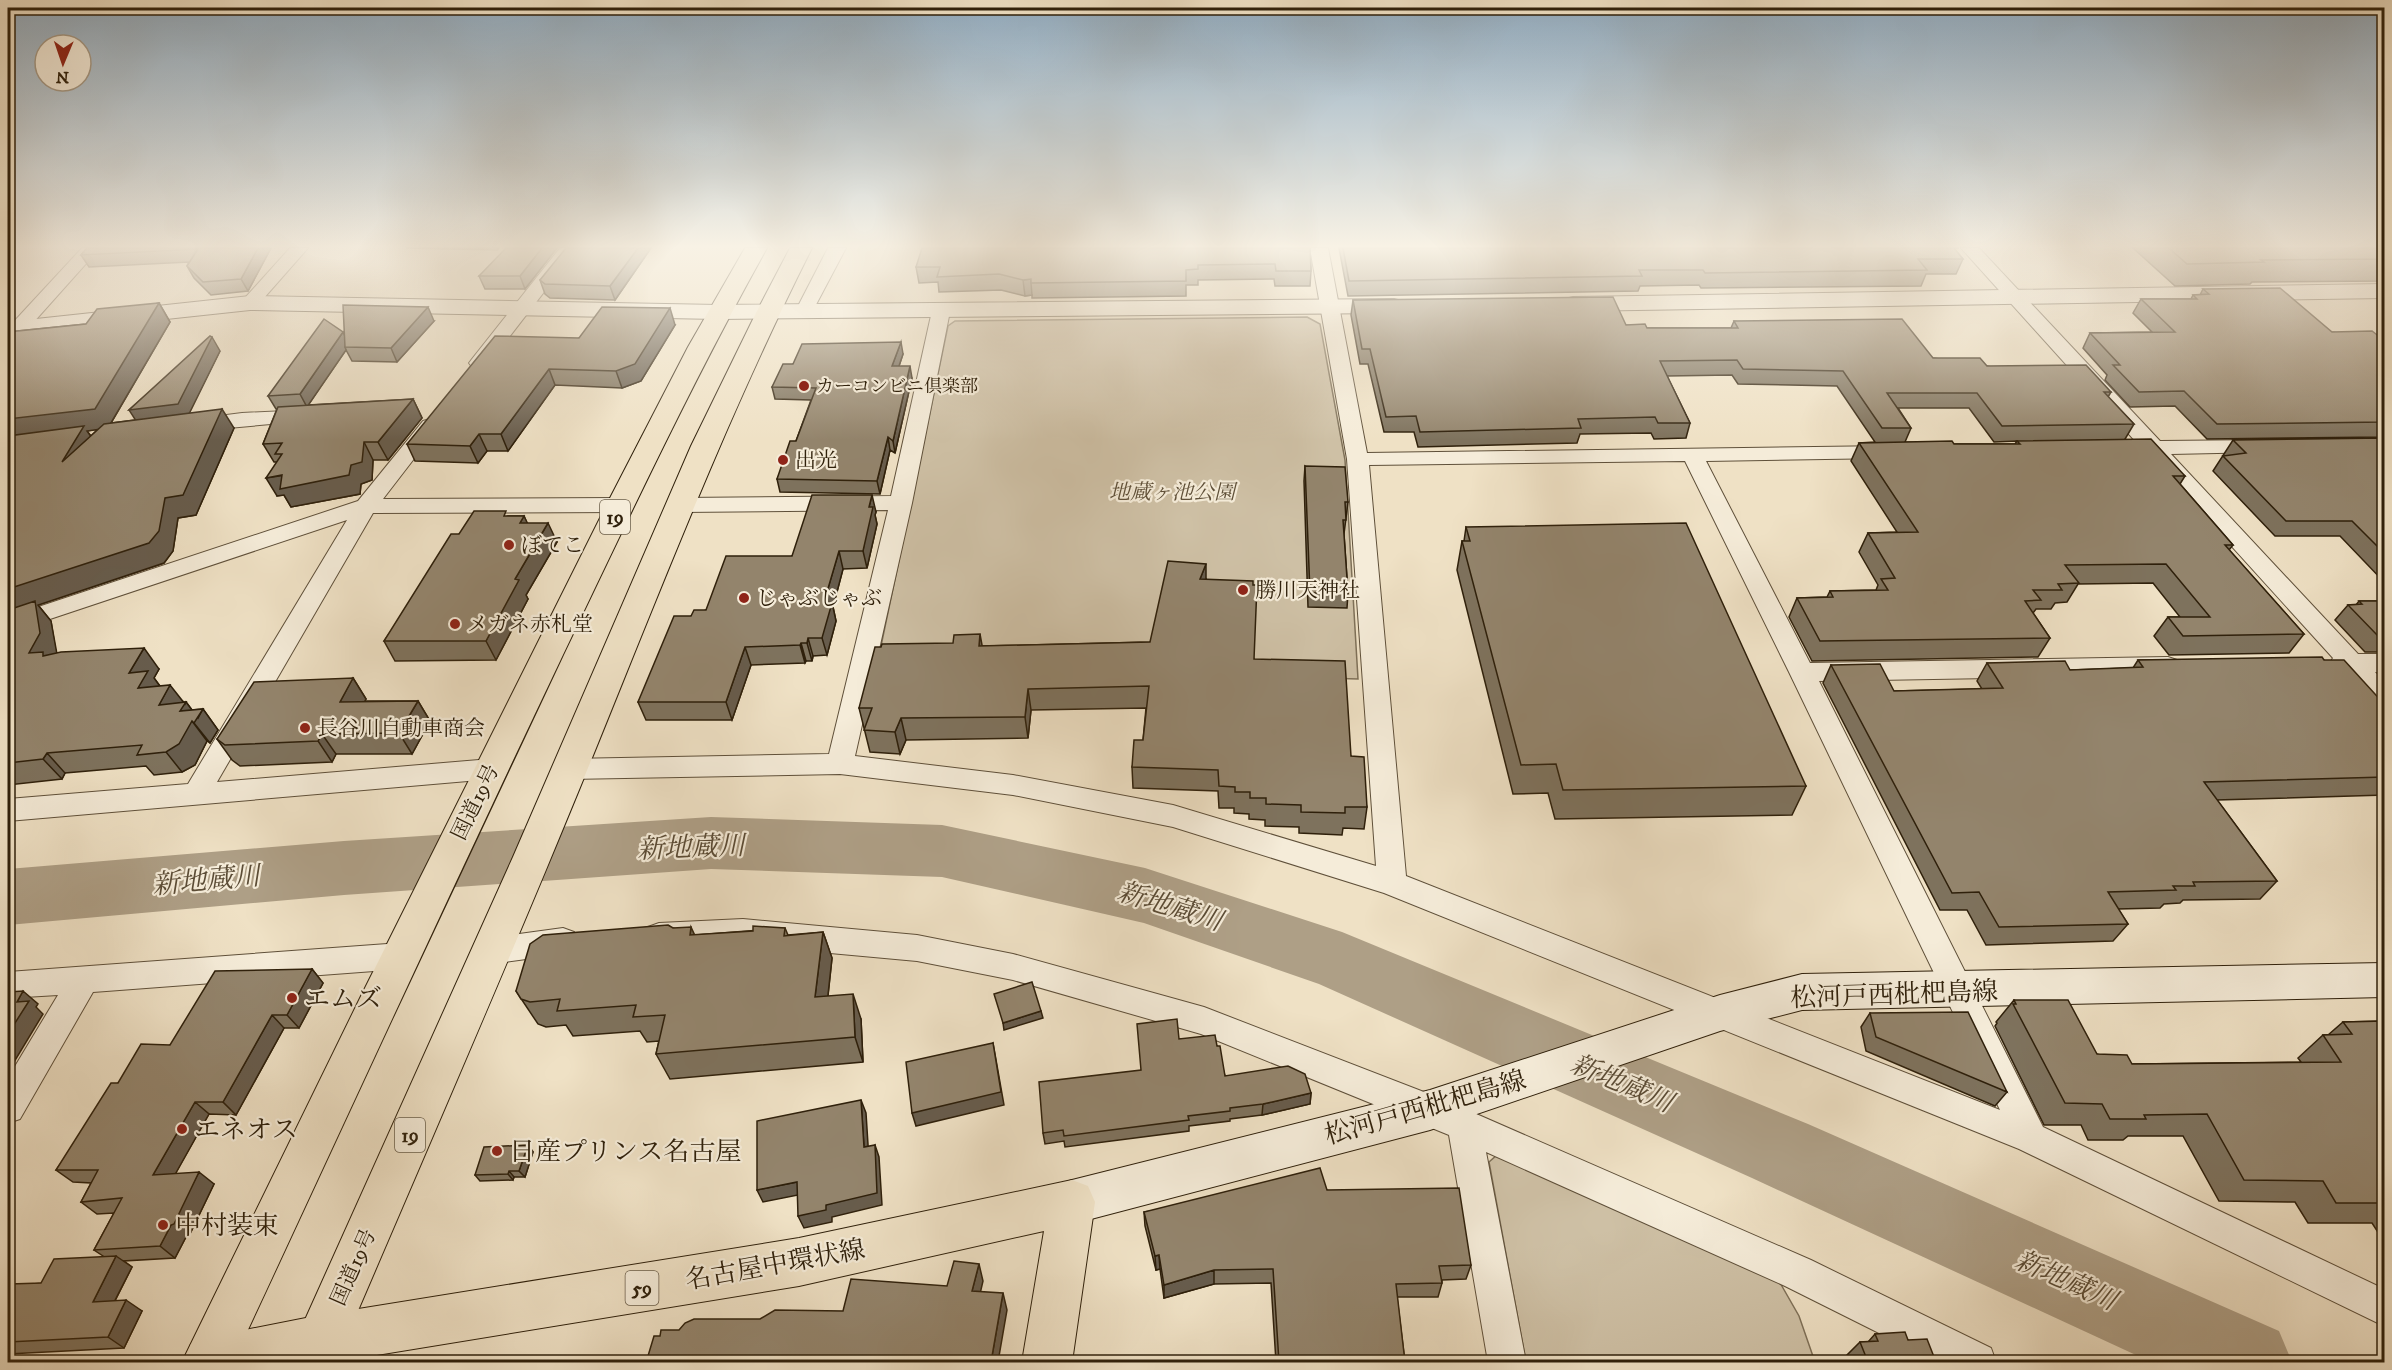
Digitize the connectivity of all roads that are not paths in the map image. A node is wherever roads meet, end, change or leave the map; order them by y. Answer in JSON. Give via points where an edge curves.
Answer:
{"nodes":[{"id":1,"x":30,"y":312,"type":"edge"},
{"id":2,"x":176,"y":312,"type":"edge"},
{"id":3,"x":520,"y":312,"type":"edge"},
{"id":4,"x":714,"y":312,"type":"edge"},
{"id":5,"x":718,"y":312,"type":"junction"},
{"id":6,"x":766,"y":312,"type":"junction"},
{"id":7,"x":804,"y":312,"type":"joint"},
{"id":8,"x":809,"y":312,"type":"edge"},
{"id":9,"x":941,"y":312,"type":"edge"},
{"id":10,"x":1331,"y":312,"type":"edge"},
{"id":11,"x":2029,"y":312,"type":"edge"},
{"id":12,"x":11,"y":332,"type":"edge"},
{"id":13,"x":465,"y":381,"type":"edge"},
{"id":14,"x":420,"y":409,"type":"dead end"},
{"id":15,"x":325,"y":415,"type":"edge"},
{"id":16,"x":172,"y":428,"type":"edge"},
{"id":17,"x":2281,"y":446,"type":"edge"},
{"id":18,"x":2108,"y":448,"type":"edge"},
{"id":19,"x":2155,"y":448,"type":"junction"},
{"id":20,"x":1905,"y":451,"type":"edge"},
{"id":21,"x":1692,"y":454,"type":"junction"},
{"id":22,"x":1358,"y":459,"type":"junction"},
{"id":23,"x":901,"y":503,"type":"junction"},
{"id":24,"x":621,"y":505,"type":"junction"},
{"id":25,"x":681,"y":505,"type":"junction"},
{"id":26,"x":366,"y":506,"type":"junction"},
{"id":27,"x":8,"y":626,"type":"edge"},
{"id":28,"x":2353,"y":663,"type":"junction"},
{"id":29,"x":2385,"y":663,"type":"edge"},
{"id":30,"x":2317,"y":664,"type":"edge"},
{"id":31,"x":2197,"y":666,"type":"edge"},
{"id":32,"x":1803,"y":672,"type":"junction"},
{"id":33,"x":2385,"y":698,"type":"edge"},
{"id":34,"x":840,"y":765,"type":"junction"},
{"id":35,"x":486,"y":779,"type":"junction"},
{"id":36,"x":565,"y":780,"type":"junction"},
{"id":37,"x":196,"y":794,"type":"junction"},
{"id":38,"x":8,"y":810,"type":"edge"},
{"id":39,"x":1392,"y":883,"type":"junction"},
{"id":40,"x":629,"y":937,"type":"edge"},
{"id":41,"x":594,"y":938,"type":"edge"},
{"id":42,"x":494,"y":941,"type":"junction"},
{"id":43,"x":407,"y":945,"type":"junction"},
{"id":44,"x":84,"y":980,"type":"junction"},
{"id":45,"x":2385,"y":981,"type":"edge"},
{"id":46,"x":8,"y":985,"type":"edge"},
{"id":47,"x":1959,"y":990,"type":"junction"},
{"id":48,"x":1708,"y":1017,"type":"junction"},
{"id":49,"x":8,"y":1108,"type":"edge"},
{"id":50,"x":1456,"y":1110,"type":"junction"},
{"id":51,"x":2031,"y":1138,"type":"junction"},
{"id":52,"x":1072,"y":1202,"type":"junction"},
{"id":53,"x":2385,"y":1308,"type":"edge"},
{"id":54,"x":316,"y":1351,"type":"edge"},
{"id":55,"x":208,"y":1362,"type":"edge"},
{"id":56,"x":1047,"y":1362,"type":"edge"},
{"id":57,"x":1507,"y":1362,"type":"edge"},
{"id":58,"x":1977,"y":1362,"type":"edge"}],
"edges":[{"from":1,"to":12,"type":"street"},
{"from":2,"to":12,"type":"street"},
{"from":3,"to":13,"type":"street"},
{"from":4,"to":5,"type":"street"},
{"from":5,"to":6,"type":"street"},
{"from":5,"to":24,"type":"main road","name":"国道19号","number":"19"},
{"from":6,"to":7,"type":"street"},
{"from":6,"to":25,"type":"main road","name":"国道19号","number":"19"},
{"from":7,"to":8,"type":"street"},
{"from":9,"to":23,"type":"street"},
{"from":10,"to":22,"type":"street"},
{"from":11,"to":19,"type":"street"},
{"from":14,"to":26,"type":"street","via":[[443,408]]},
{"from":15,"to":16,"type":"street","via":[[242,419]]},
{"from":17,"to":19,"type":"street"},
{"from":18,"to":19,"type":"street"},
{"from":19,"to":28,"type":"street"},
{"from":20,"to":21,"type":"street"},
{"from":21,"to":22,"type":"street"},
{"from":21,"to":32,"type":"street"},
{"from":22,"to":39,"type":"street"},
{"from":23,"to":25,"type":"street"},
{"from":23,"to":34,"type":"street"},
{"from":24,"to":26,"type":"street"},
{"from":24,"to":35,"type":"main road","name":"国道19号","number":"19"},
{"from":25,"to":36,"type":"main road","name":"国道19号","number":"19"},
{"from":26,"to":27,"type":"street"},
{"from":26,"to":37,"type":"street"},
{"from":28,"to":29,"type":"street"},
{"from":28,"to":30,"type":"street"},
{"from":28,"to":33,"type":"street"},
{"from":31,"to":32,"type":"street"},
{"from":32,"to":47,"type":"street"},
{"from":34,"to":36,"type":"street"},
{"from":34,"to":39,"type":"street","via":[[1013,785],[1173,816]]},
{"from":35,"to":37,"type":"street"},
{"from":35,"to":43,"type":"main road","name":"国道19号","number":"19"},
{"from":36,"to":42,"type":"main road","name":"国道19号","number":"19"},
{"from":37,"to":38,"type":"street"},
{"from":39,"to":48,"type":"street"},
{"from":40,"to":50,"type":"street","via":[[743,932],[917,948],[1013,967],[1204,1021]]},
{"from":41,"to":42,"type":"street"},
{"from":42,"to":54,"type":"main road","name":"国道19号","number":"19"},
{"from":43,"to":44,"type":"street"},
{"from":43,"to":55,"type":"main road","name":"国道19号","number":"19"},
{"from":44,"to":46,"type":"street"},
{"from":44,"to":49,"type":"street"},
{"from":45,"to":47,"type":"main road","name":"松河戸西枇杷島線"},
{"from":47,"to":48,"type":"main road","name":"松河戸西枇杷島線","via":[[1802,992]]},
{"from":47,"to":51,"type":"street"},
{"from":48,"to":50,"type":"main road","name":"松河戸西枇杷島線"},
{"from":48,"to":51,"type":"street"},
{"from":50,"to":52,"type":"main road","name":"松河戸西枇杷島線"},
{"from":50,"to":57,"type":"street"},
{"from":50,"to":58,"type":"street"},
{"from":51,"to":53,"type":"street"},
{"from":52,"to":54,"type":"main road","name":"名古屋中環状線","number":"59","via":[[799,1262]]},
{"from":52,"to":56,"type":"main road"},
{"from":54,"to":55,"type":"main road","name":"名古屋中環状線","number":"59"}]}
